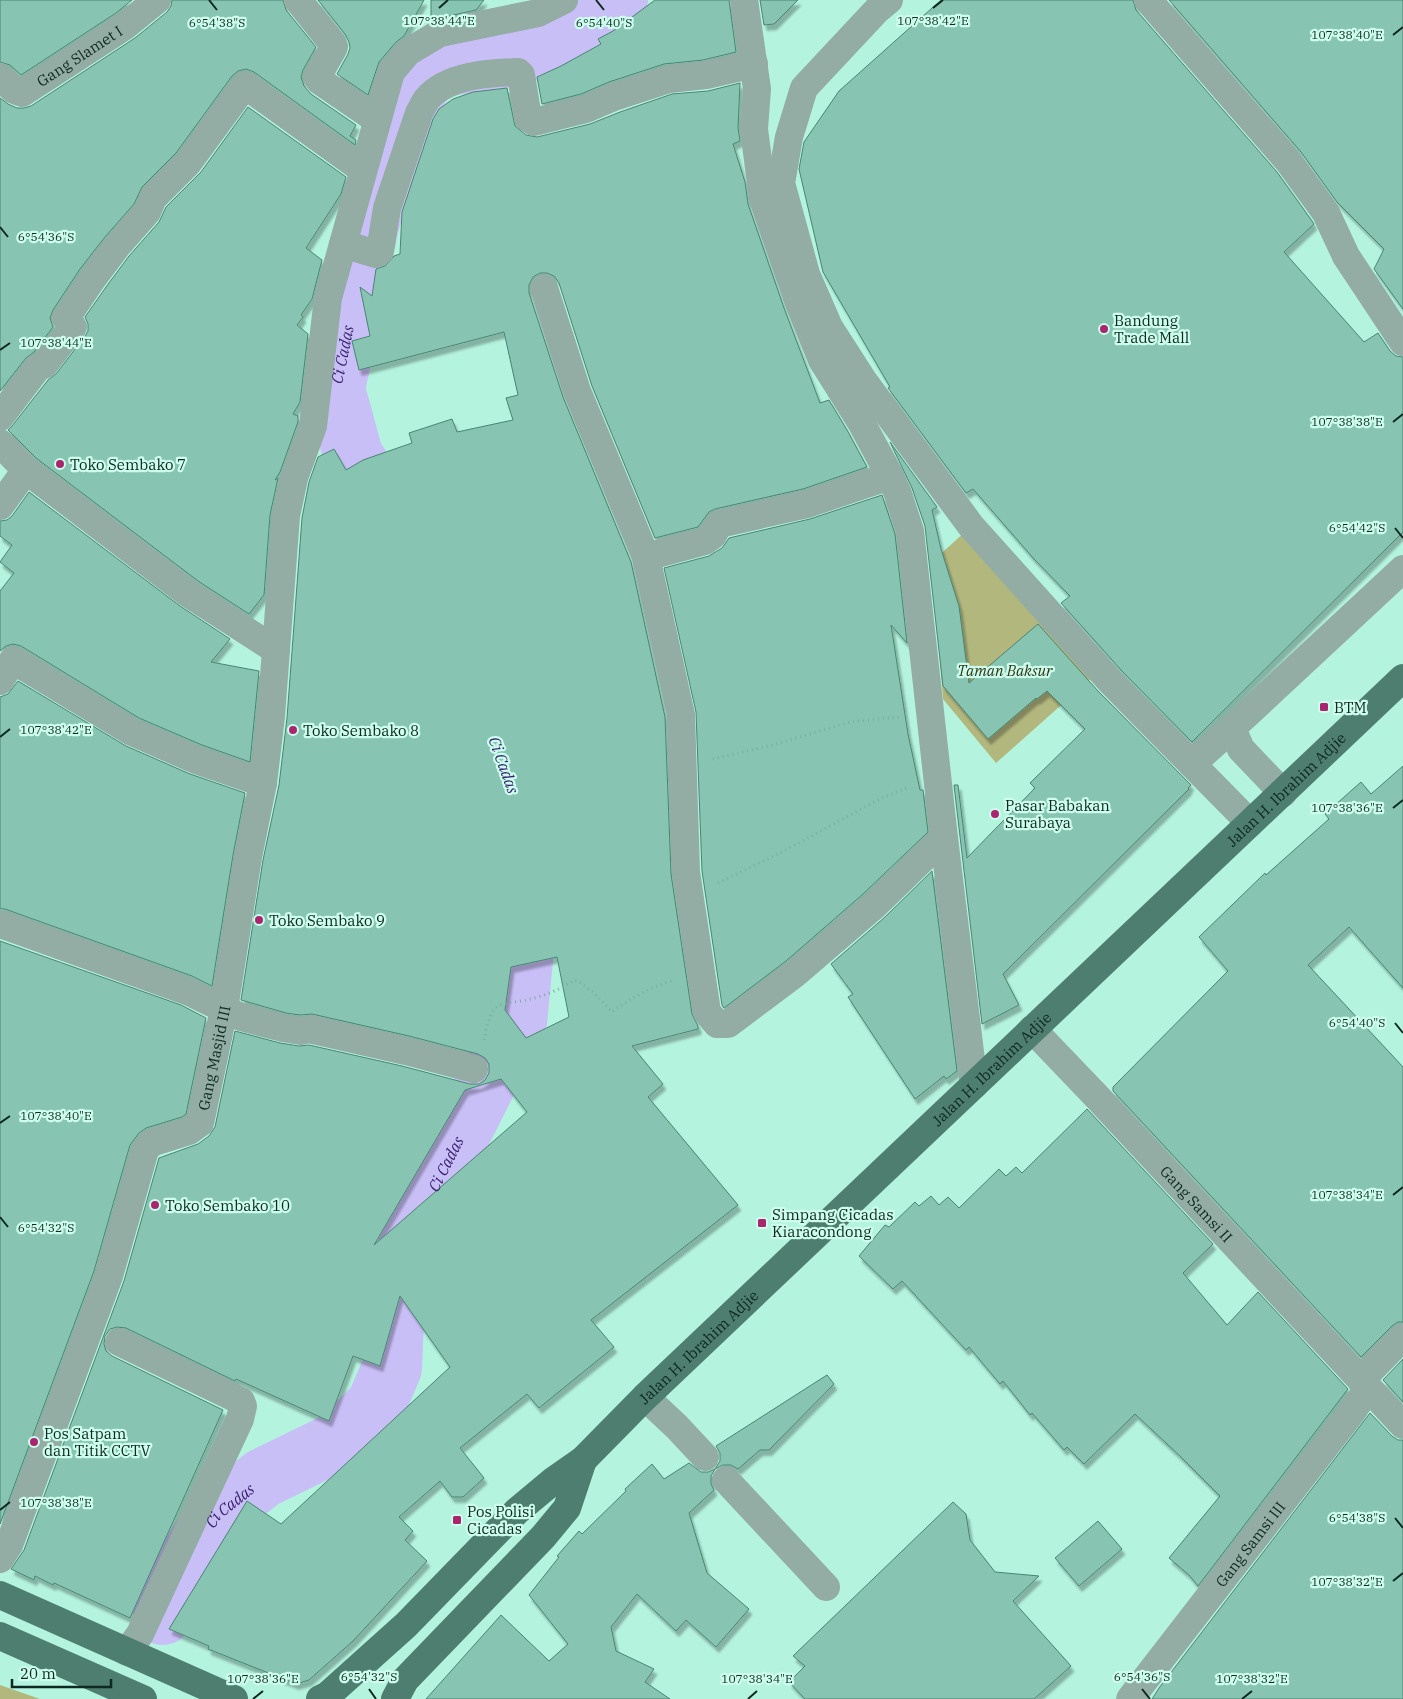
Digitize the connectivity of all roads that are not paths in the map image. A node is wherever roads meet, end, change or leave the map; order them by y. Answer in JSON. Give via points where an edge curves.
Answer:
{"nodes":[{"id":1,"x":157,"y":0,"type":"edge"},
{"id":2,"x":298,"y":0,"type":"edge"},
{"id":3,"x":564,"y":0,"type":"edge"},
{"id":4,"x":744,"y":0,"type":"edge"},
{"id":5,"x":889,"y":0,"type":"edge"},
{"id":6,"x":1148,"y":0,"type":"edge"},
{"id":7,"x":754,"y":64,"type":"junction"},
{"id":8,"x":0,"y":77,"type":"edge"},
{"id":9,"x":378,"y":120,"type":"junction"},
{"id":10,"x":363,"y":170,"type":"junction"},
{"id":11,"x":355,"y":247,"type":"junction"},
{"id":12,"x":544,"y":288,"type":"dead end"},
{"id":13,"x":1403,"y":342,"type":"edge"},
{"id":14,"x":0,"y":417,"type":"edge"},
{"id":15,"x":0,"y":443,"type":"edge"},
{"id":16,"x":26,"y":470,"type":"junction"},
{"id":17,"x":890,"y":476,"type":"junction"},
{"id":18,"x":0,"y":506,"type":"edge"},
{"id":19,"x":646,"y":556,"type":"junction"},
{"id":20,"x":1403,"y":569,"type":"edge"},
{"id":21,"x":276,"y":650,"type":"junction"},
{"id":22,"x":1403,"y":678,"type":"edge"},
{"id":23,"x":0,"y":681,"type":"edge"},
{"id":24,"x":1232,"y":728,"type":"junction"},
{"id":25,"x":1192,"y":764,"type":"junction"},
{"id":26,"x":263,"y":783,"type":"junction"},
{"id":27,"x":1282,"y":793,"type":"junction"},
{"id":28,"x":1250,"y":823,"type":"junction"},
{"id":29,"x":944,"y":838,"type":"junction"},
{"id":30,"x":0,"y":924,"type":"edge"},
{"id":31,"x":224,"y":1009,"type":"junction"},
{"id":32,"x":1032,"y":1029,"type":"junction"},
{"id":33,"x":474,"y":1069,"type":"road end"},
{"id":34,"x":974,"y":1085,"type":"junction"},
{"id":35,"x":1403,"y":1337,"type":"edge"},
{"id":36,"x":119,"y":1342,"type":"dead end"},
{"id":37,"x":1360,"y":1394,"type":"junction"},
{"id":38,"x":645,"y":1397,"type":"junction"},
{"id":39,"x":1403,"y":1426,"type":"edge"},
{"id":40,"x":705,"y":1457,"type":"dead end"},
{"id":41,"x":583,"y":1460,"type":"junction"},
{"id":42,"x":726,"y":1480,"type":"dead end"},
{"id":43,"x":0,"y":1559,"type":"edge"},
{"id":44,"x":826,"y":1588,"type":"dead end"},
{"id":45,"x":0,"y":1596,"type":"edge"},
{"id":46,"x":0,"y":1636,"type":"edge"},
{"id":47,"x":127,"y":1652,"type":"junction"},
{"id":48,"x":143,"y":1699,"type":"edge"},
{"id":49,"x":234,"y":1699,"type":"edge"},
{"id":50,"x":320,"y":1699,"type":"edge"},
{"id":51,"x":395,"y":1699,"type":"edge"},
{"id":52,"x":1130,"y":1699,"type":"edge"}],
"edges":[{"from":1,"to":8,"type":"street","name":"Gang Slamet I","via":[[125,26],[22,93]]},
{"from":2,"to":9,"type":"street","via":[[334,47],[317,77]]},
{"from":3,"to":9,"type":"street","name":"Gang Masjid III","via":[[538,13],[440,33],[408,52],[391,72]]},
{"from":4,"to":7,"type":"street"},
{"from":5,"to":25,"type":"street","via":[[804,88],[791,129],[780,183],[806,274],[829,327],[863,380],[971,526],[1110,681]]},
{"from":6,"to":13,"type":"street","via":[[1290,162],[1326,213],[1346,256]]},
{"from":7,"to":11,"type":"street","via":[[669,79],[586,109],[534,122],[528,118],[518,72],[474,75],[446,85],[427,99],[420,113],[387,208],[380,251],[376,254]]},
{"from":7,"to":17,"type":"street","via":[[757,89],[754,129],[763,199],[798,303],[822,360]]},
{"from":9,"to":10,"type":"street","name":"Gang Masjid III"},
{"from":10,"to":11,"type":"street","name":"Gang Masjid III"},
{"from":10,"to":14,"type":"street","via":[[245,85],[188,163],[153,198],[147,212],[93,278],[66,318],[73,327],[44,365],[38,366]]},
{"from":11,"to":21,"type":"street","name":"Gang Masjid III","via":[[328,298],[313,426],[294,478],[286,516]]},
{"from":12,"to":19,"type":"street","via":[[577,391]]},
{"from":15,"to":16,"type":"street"},
{"from":16,"to":18,"type":"street"},
{"from":16,"to":21,"type":"street","via":[[189,594]]},
{"from":17,"to":19,"type":"street","via":[[807,504],[719,524],[705,541]]},
{"from":17,"to":29,"type":"street","via":[[910,531]]},
{"from":19,"to":29,"type":"street","via":[[681,715],[686,872],[707,1012],[717,1024],[728,1024],[796,973]]},
{"from":20,"to":24,"type":"street"},
{"from":21,"to":26,"type":"street","name":"Gang Masjid III"},
{"from":22,"to":27,"type":"main road","name":"Jalan H. Ibrahim Adjie"},
{"from":23,"to":26,"type":"street","via":[[13,660],[132,732],[196,760]]},
{"from":24,"to":25,"type":"street"},
{"from":24,"to":27,"type":"street","via":[[1242,749]]},
{"from":25,"to":28,"type":"street"},
{"from":26,"to":31,"type":"street","name":"Gang Masjid III"},
{"from":27,"to":28,"type":"main road","name":"Jalan H. Ibrahim Adjie"},
{"from":28,"to":32,"type":"main road","name":"Jalan H. Ibrahim Adjie"},
{"from":29,"to":34,"type":"street"},
{"from":30,"to":31,"type":"street","via":[[188,991]]},
{"from":31,"to":33,"type":"street","via":[[282,1028],[309,1029]]},
{"from":31,"to":43,"type":"street","name":"Gang Masjid III","via":[[200,1123],[189,1131],[151,1143],[145,1150],[109,1276],[10,1545]]},
{"from":32,"to":34,"type":"main road","name":"Jalan H. Ibrahim Adjie"},
{"from":32,"to":37,"type":"street","name":"Gang Samsi II"},
{"from":34,"to":38,"type":"main road","name":"Jalan H. Ibrahim Adjie"},
{"from":35,"to":37,"type":"street","name":"Gang Samsi III"},
{"from":36,"to":47,"type":"street","via":[[241,1401],[244,1406],[140,1634]]},
{"from":37,"to":39,"type":"street","name":"Gang Samsi II"},
{"from":37,"to":52,"type":"street","name":"Gang Samsi III"},
{"from":38,"to":40,"type":"street"},
{"from":38,"to":41,"type":"main road","name":"Jalan H. Ibrahim Adjie"},
{"from":41,"to":50,"type":"main road","name":"Jalan H. Ibrahim Adjie","via":[[516,1511],[406,1625]]},
{"from":41,"to":51,"type":"main road","name":"Jalan H. Ibrahim Adjie","via":[[567,1508],[406,1680]]},
{"from":42,"to":44,"type":"street"},
{"from":45,"to":47,"type":"main road"},
{"from":46,"to":48,"type":"main road"},
{"from":47,"to":49,"type":"main road"}]}
